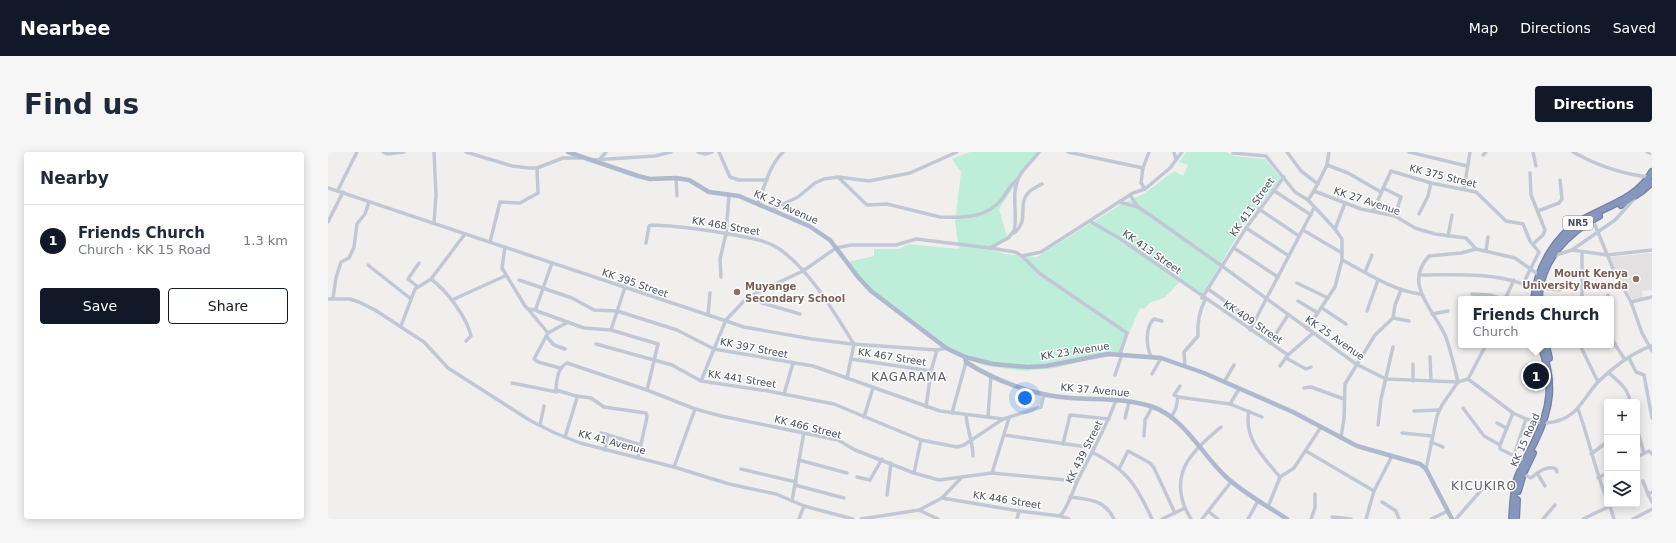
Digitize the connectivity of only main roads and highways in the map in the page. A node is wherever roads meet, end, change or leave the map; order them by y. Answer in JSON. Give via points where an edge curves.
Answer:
{"nodes":[{"id":1,"x":568,"y":152,"type":"edge"},
{"id":2,"x":1651,"y":177,"type":"edge"},
{"id":3,"x":1541,"y":276,"type":"junction"},
{"id":4,"x":1535,"y":296,"type":"edge"},
{"id":5,"x":1539,"y":296,"type":"edge"},
{"id":6,"x":1542,"y":348,"type":"edge"},
{"id":7,"x":1547,"y":348,"type":"edge"},
{"id":8,"x":965,"y":359,"type":"junction"},
{"id":9,"x":1545,"y":423,"type":"junction"},
{"id":10,"x":1287,"y":519,"type":"edge"},
{"id":11,"x":1452,"y":519,"type":"edge"},
{"id":12,"x":1512,"y":519,"type":"edge"},
{"id":13,"x":1517,"y":519,"type":"edge"}],
"edges":[{"from":1,"to":8,"type":"main road","name":"KK 23 Avenue","via":[[650,178],[676,178],[696,183],[709,192],[729,195],[773,209],[809,226],[825,236],[871,291],[946,348]]},
{"from":2,"to":3,"type":"highway","number":"NR5","via":[[1638,194],[1575,231],[1552,256]]},
{"from":2,"to":3,"type":"highway","number":"NR5","via":[[1630,195],[1575,225],[1557,242],[1543,263]]},
{"from":3,"to":4,"type":"highway","number":"NR5"},
{"from":3,"to":5,"type":"highway","number":"NR5"},
{"from":6,"to":9,"type":"highway","name":"KK 15 Road","via":[[1550,382]]},
{"from":7,"to":9,"type":"highway","name":"KK 15 Road","via":[[1553,386],[1551,409]]},
{"from":8,"to":10,"type":"main road","name":"KK 37 Avenue","via":[[991,375],[1044,394],[1116,400],[1152,407],[1170,418],[1231,482]]},
{"from":8,"to":11,"type":"main road","name":"KK 23 Avenue","via":[[1028,367],[1046,366],[1096,355],[1121,354],[1161,358],[1293,412],[1357,446],[1420,464],[1426,469]]},
{"from":9,"to":12,"type":"highway","name":"KK 15 Road","via":[[1525,461],[1514,491]]},
{"from":9,"to":13,"type":"highway","name":"KK 15 Road","via":[[1518,490]]}]}
